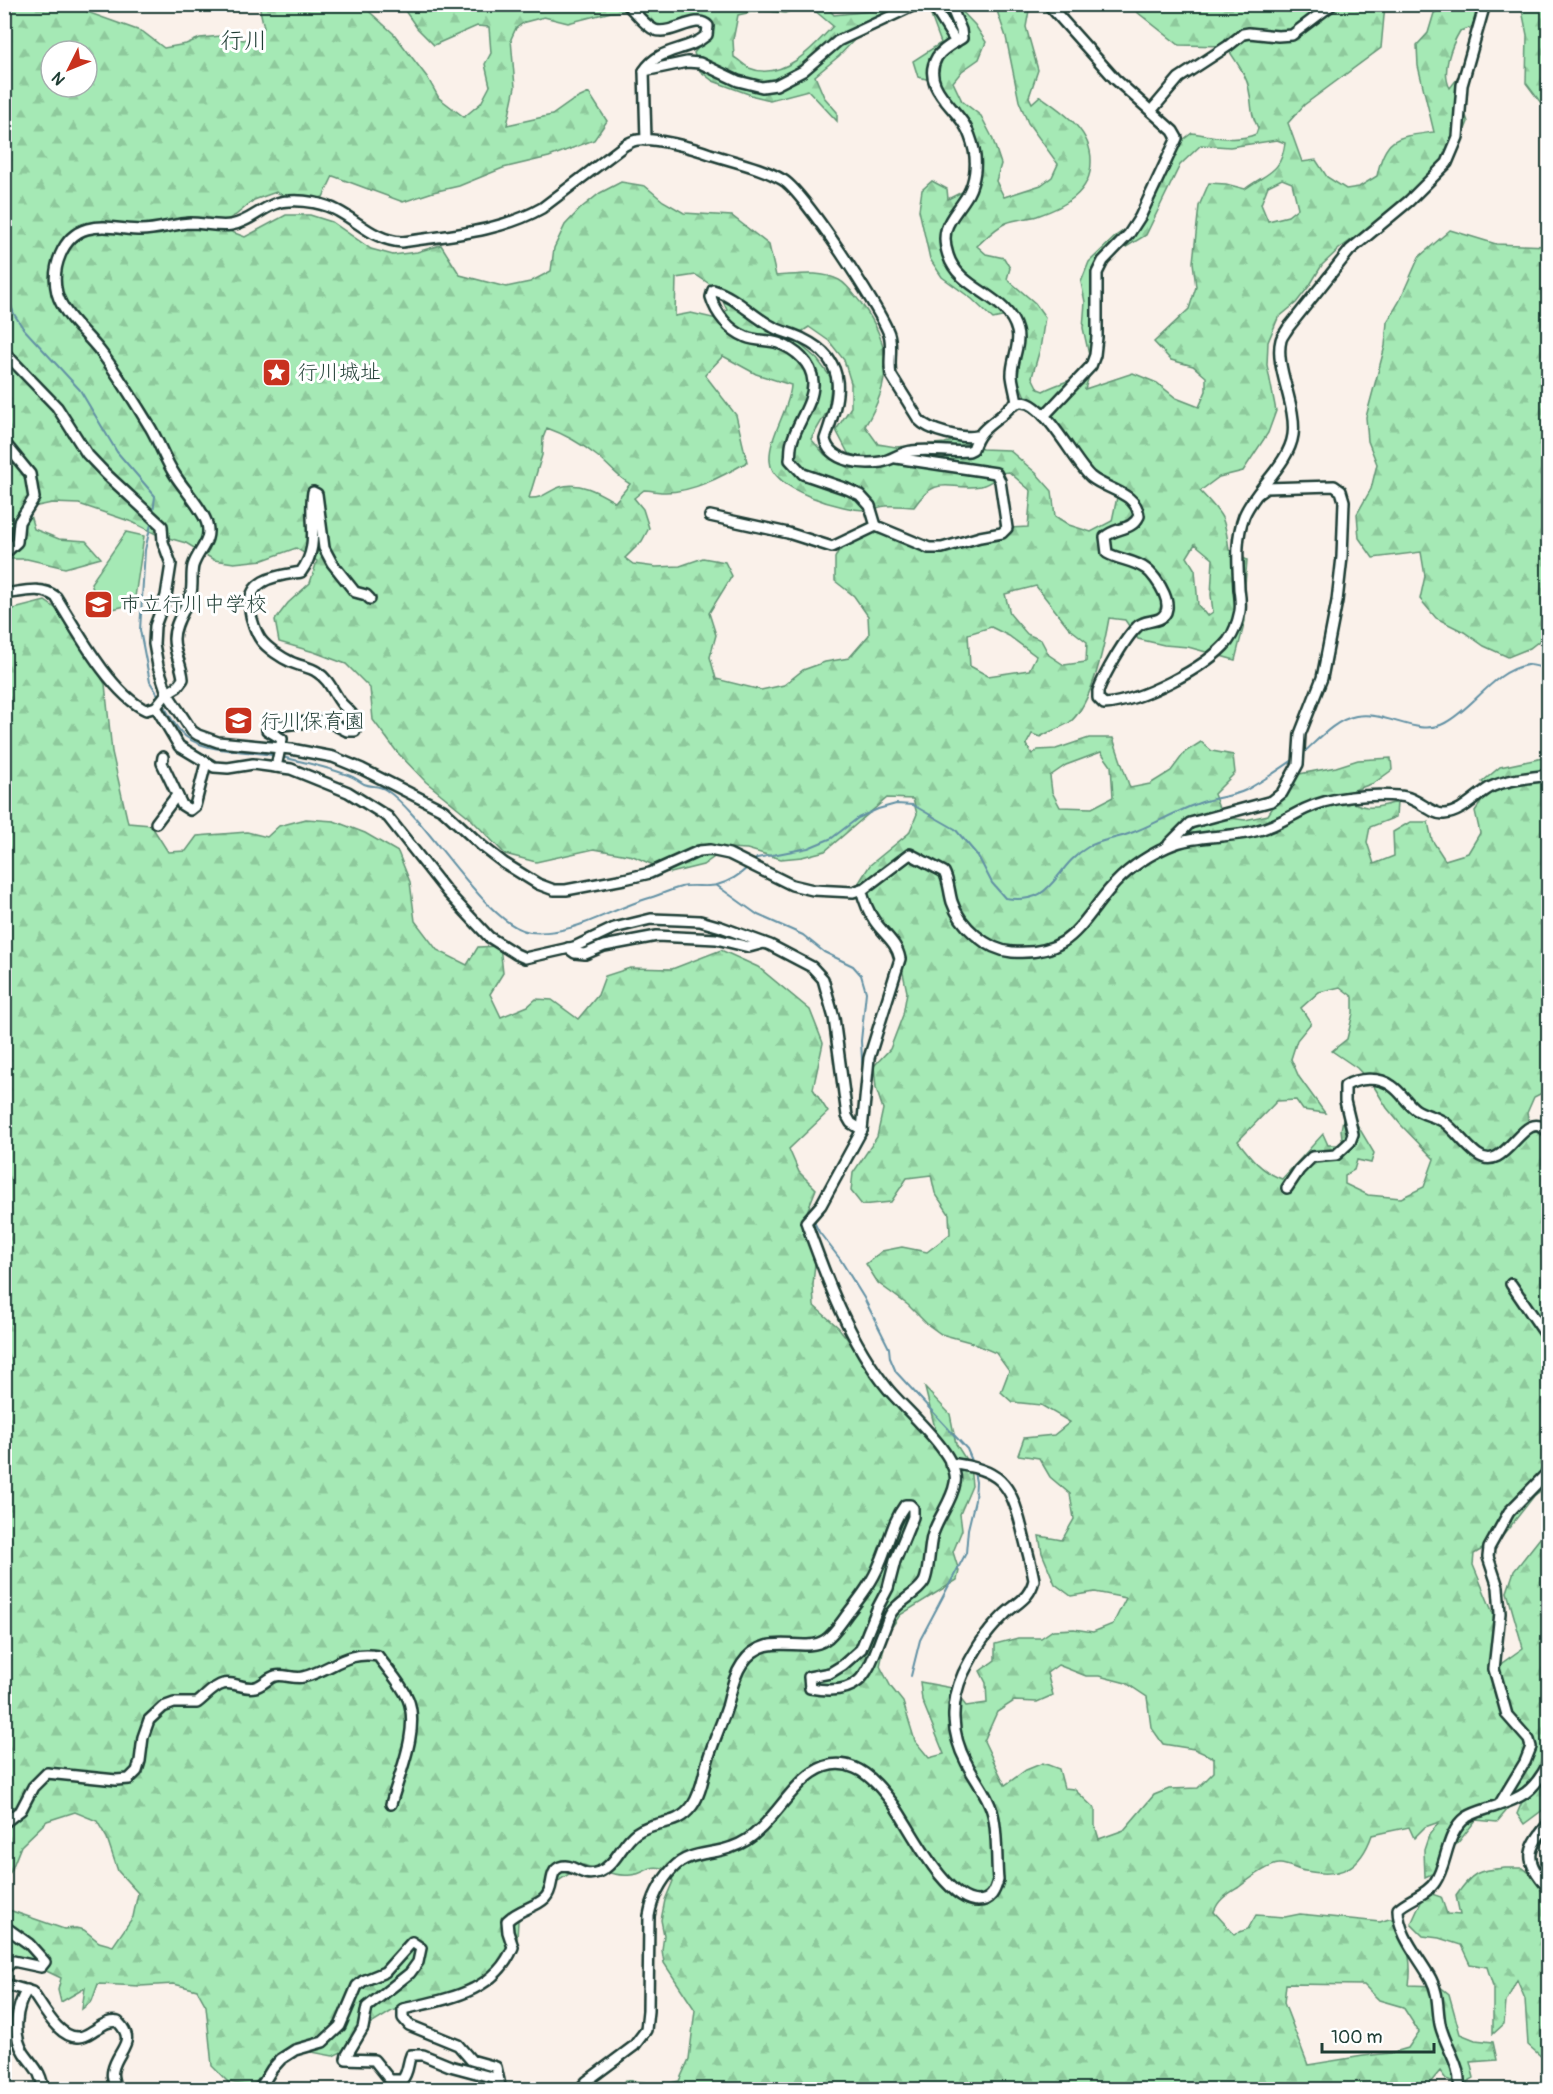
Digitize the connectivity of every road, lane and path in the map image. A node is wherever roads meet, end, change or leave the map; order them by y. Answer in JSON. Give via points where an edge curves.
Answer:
{"nodes":[{"id":1,"x":627,"y":4,"type":"edge"},
{"id":2,"x":917,"y":4,"type":"edge"},
{"id":3,"x":932,"y":4,"type":"edge"},
{"id":4,"x":950,"y":4,"type":"edge"},
{"id":5,"x":1048,"y":4,"type":"edge"},
{"id":6,"x":1333,"y":4,"type":"edge"},
{"id":7,"x":1485,"y":4,"type":"edge"},
{"id":8,"x":956,"y":42,"type":"junction"},
{"id":9,"x":644,"y":71,"type":"junction"},
{"id":10,"x":1151,"y":111,"type":"junction"},
{"id":11,"x":646,"y":140,"type":"junction"},
{"id":12,"x":4,"y":352,"type":"edge"},
{"id":13,"x":1017,"y":403,"type":"junction"},
{"id":14,"x":1044,"y":416,"type":"junction"},
{"id":15,"x":977,"y":436,"type":"junction"},
{"id":16,"x":4,"y":442,"type":"edge"},
{"id":17,"x":893,"y":458,"type":"junction"},
{"id":18,"x":1257,"y":494,"type":"junction"},
{"id":19,"x":710,"y":516,"type":"dead end"},
{"id":20,"x":876,"y":526,"type":"junction"},
{"id":21,"x":4,"y":554,"type":"edge"},
{"id":22,"x":4,"y":594,"type":"edge"},
{"id":23,"x":370,"y":599,"type":"dead end"},
{"id":24,"x":167,"y":693,"type":"junction"},
{"id":25,"x":156,"y":707,"type":"junction"},
{"id":26,"x":280,"y":748,"type":"junction"},
{"id":27,"x":163,"y":757,"type":"dead end"},
{"id":28,"x":206,"y":763,"type":"junction"},
{"id":29,"x":276,"y":766,"type":"junction"},
{"id":30,"x":1548,"y":775,"type":"edge"},
{"id":31,"x":177,"y":795,"type":"junction"},
{"id":32,"x":156,"y":823,"type":"dead end"},
{"id":33,"x":1166,"y":847,"type":"junction"},
{"id":34,"x":861,"y":889,"type":"junction"},
{"id":35,"x":765,"y":943,"type":"junction"},
{"id":36,"x":568,"y":948,"type":"junction"},
{"id":37,"x":862,"y":1130,"type":"junction"},
{"id":38,"x":1548,"y":1132,"type":"edge"},
{"id":39,"x":1287,"y":1188,"type":"dead end"},
{"id":40,"x":1511,"y":1284,"type":"dead end"},
{"id":41,"x":1548,"y":1338,"type":"edge"},
{"id":42,"x":950,"y":1463,"type":"junction"},
{"id":43,"x":1548,"y":1472,"type":"edge"},
{"id":44,"x":1548,"y":1764,"type":"edge"},
{"id":45,"x":391,"y":1804,"type":"dead end"},
{"id":46,"x":1499,"y":1805,"type":"junction"},
{"id":47,"x":4,"y":1823,"type":"edge"},
{"id":48,"x":1548,"y":1824,"type":"edge"},
{"id":49,"x":1548,"y":1888,"type":"edge"},
{"id":50,"x":4,"y":1926,"type":"edge"},
{"id":51,"x":5,"y":1968,"type":"edge"},
{"id":52,"x":4,"y":1984,"type":"edge"},
{"id":53,"x":27,"y":1990,"type":"junction"},
{"id":54,"x":497,"y":2075,"type":"junction"},
{"id":55,"x":43,"y":2090,"type":"edge"},
{"id":56,"x":117,"y":2090,"type":"edge"},
{"id":57,"x":259,"y":2090,"type":"edge"},
{"id":58,"x":501,"y":2090,"type":"edge"},
{"id":59,"x":579,"y":2090,"type":"edge"},
{"id":60,"x":1459,"y":2090,"type":"edge"}],
"edges":[{"from":1,"to":9,"type":"street","via":[[657,31],[698,21],[708,26],[707,35],[697,44],[660,54]]},
{"from":2,"to":9,"type":"street","via":[[838,41],[803,70],[776,85],[762,87],[738,81],[700,63]]},
{"from":3,"to":8,"type":"street"},
{"from":4,"to":8,"type":"street","via":[[963,35]]},
{"from":5,"to":10,"type":"street","via":[[1114,79]]},
{"from":6,"to":10,"type":"street","via":[[1292,35],[1243,34],[1179,78]]},
{"from":7,"to":18,"type":"street","via":[[1462,85],[1458,136],[1447,163],[1350,250],[1281,340],[1293,435],[1283,458]]},
{"from":8,"to":13,"type":"street","via":[[937,58],[935,84],[970,135],[976,169],[968,194],[948,221],[944,234],[947,254],[965,281],[989,295],[1018,331],[1012,376]]},
{"from":9,"to":11,"type":"street"},
{"from":10,"to":14,"type":"street","via":[[1177,138],[1140,217],[1097,273],[1097,337],[1091,366]]},
{"from":11,"to":15,"type":"street","via":[[702,151],[791,185],[874,304],[891,339],[891,375],[919,420],[953,435]]},
{"from":11,"to":24,"type":"street","via":[[625,145],[530,215],[475,231],[392,242],[336,210],[287,200],[230,226],[189,223],[142,231],[103,227],[78,232],[65,245],[55,274],[62,304],[112,368],[207,524],[208,541],[193,566],[190,594],[176,627],[175,651],[183,679]]},
{"from":12,"to":24,"type":"street","via":[[57,407],[87,454],[162,526],[171,564],[166,596],[154,626],[154,644]]},
{"from":13,"to":14,"type":"street","via":[[1028,403]]},
{"from":13,"to":15,"type":"street"},
{"from":14,"to":18,"type":"street","via":[[1084,471],[1125,495],[1138,508],[1138,518],[1132,525],[1105,537],[1107,553],[1148,570],[1166,598],[1165,614],[1138,625],[1102,682],[1098,698],[1104,704],[1154,691],[1193,669],[1229,640],[1241,609],[1239,531]]},
{"from":15,"to":17,"type":"street","via":[[969,451],[911,451]]},
{"from":16,"to":21,"type":"street","via":[[30,474],[34,498],[19,522],[17,542]]},
{"from":17,"to":20,"type":"street","via":[[996,473],[1007,528],[1002,533],[929,548]]},
{"from":17,"to":20,"type":"street","via":[[858,463],[837,455],[825,439],[839,385],[836,371],[825,354],[713,290],[716,313],[731,327],[746,337],[778,343],[796,352],[806,363],[813,380],[812,394],[792,443],[790,460],[803,474],[860,495],[870,506]]},
{"from":18,"to":33,"type":"street","via":[[1266,488],[1334,486],[1341,490],[1342,557],[1322,678],[1300,734],[1298,764],[1282,793],[1272,801],[1190,823]]},
{"from":19,"to":20,"type":"street","via":[[832,547]]},
{"from":22,"to":25,"type":"street","via":[[48,591],[56,597],[108,676],[135,705],[146,710]]},
{"from":23,"to":26,"type":"street","via":[[355,592],[324,548],[317,494],[313,492],[313,547],[308,563],[302,572],[259,584],[249,598],[251,618],[261,640],[290,662],[316,670],[330,683],[340,702],[354,715],[356,726],[355,731],[348,731],[326,720],[267,727],[282,740]]},
{"from":24,"to":25,"type":"street"},
{"from":24,"to":26,"type":"street","via":[[198,735],[218,742]]},
{"from":25,"to":28,"type":"street","via":[[179,746]]},
{"from":26,"to":29,"type":"street"},
{"from":26,"to":34,"type":"street","via":[[333,757],[389,782],[443,810],[504,863],[554,890],[650,873],[699,851],[710,850],[729,854],[792,885],[813,890]]},
{"from":27,"to":31,"type":"street","via":[[162,763]]},
{"from":28,"to":29,"type":"street","via":[[220,768]]},
{"from":28,"to":31,"type":"street","via":[[195,806],[190,810]]},
{"from":29,"to":36,"type":"street","via":[[348,792],[388,817],[447,892],[489,937],[516,954],[525,958]]},
{"from":30,"to":33,"type":"street","via":[[1491,787],[1444,814],[1402,795],[1351,798],[1306,808],[1260,830]]},
{"from":31,"to":32,"type":"street"},
{"from":33,"to":34,"type":"street","via":[[1134,866],[1109,889],[1072,936],[1039,951],[1011,952],[994,947],[970,930],[952,902],[944,872],[910,854]]},
{"from":34,"to":37,"type":"street","via":[[867,910],[898,948],[900,959],[869,1058]]},
{"from":35,"to":36,"type":"street","via":[[749,947],[716,939],[657,936],[604,946],[585,954]]},
{"from":35,"to":36,"type":"street","via":[[700,921],[651,920],[614,928]]},
{"from":35,"to":37,"type":"street","via":[[812,967],[823,979],[834,1018],[847,1116]]},
{"from":37,"to":42,"type":"street","via":[[821,1205],[806,1222],[846,1322],[870,1364],[936,1440]]},
{"from":38,"to":39,"type":"street","via":[[1534,1126],[1526,1129],[1499,1157],[1485,1159],[1445,1123],[1416,1110],[1392,1085],[1370,1078],[1345,1086],[1353,1134],[1350,1142],[1336,1155],[1312,1157]]},
{"from":40,"to":41,"type":"street"},
{"from":42,"to":54,"type":"street","via":[[956,1482],[933,1534],[924,1582],[891,1613],[873,1659],[854,1686],[840,1690],[810,1688],[808,1683],[809,1677],[830,1673],[861,1649],[913,1517],[910,1505],[898,1515],[869,1587],[832,1634],[813,1644],[765,1646],[742,1664],[693,1805],[677,1820],[634,1834],[600,1871],[584,1874],[569,1866],[559,1868],[552,1874],[551,1891],[544,1899],[516,1912],[507,1921],[513,1947],[507,1963],[472,1990],[403,2009],[403,2018],[409,2025],[458,2045],[471,2060],[496,2067]]},
{"from":42,"to":59,"type":"street","via":[[987,1472],[1007,1487],[1016,1502],[1034,1580],[1032,1591],[1006,1613],[974,1653],[957,1689],[953,1710],[965,1761],[994,1815],[998,1880],[991,1897],[978,1901],[964,1898],[926,1858],[894,1804],[857,1769],[837,1764],[818,1769],[803,1780],[758,1831],[733,1847],[699,1853],[681,1861],[667,1876],[652,1900],[646,2030],[634,2046]]},
{"from":43,"to":46,"type":"street","via":[[1509,1512],[1488,1557],[1498,1587],[1500,1613],[1494,1669],[1508,1715],[1531,1747]]},
{"from":44,"to":46,"type":"street","via":[[1527,1793]]},
{"from":45,"to":47,"type":"street","via":[[412,1726],[411,1711],[401,1687],[378,1656],[366,1654],[345,1658],[305,1676],[275,1676],[256,1688],[220,1684],[197,1704],[174,1703],[163,1707],[149,1720],[137,1771],[129,1779],[47,1773],[33,1787],[21,1810]]},
{"from":46,"to":60,"type":"street","via":[[1465,1819],[1450,1842],[1435,1882],[1398,1909],[1398,1922],[1432,1981],[1445,2040],[1460,2078]]},
{"from":48,"to":49,"type":"street","via":[[1530,1853]]},
{"from":50,"to":51,"type":"street","via":[[45,1962],[35,1967],[13,1961]]},
{"from":52,"to":53,"type":"street"},
{"from":53,"to":55,"type":"street","via":[[22,1997],[16,2033],[24,2054],[39,2071]]},
{"from":53,"to":56,"type":"street","via":[[71,2037],[80,2037],[111,2021],[125,2029],[127,2041],[113,2068]]},
{"from":54,"to":57,"type":"street","via":[[495,2078],[423,2055],[411,2055],[408,2073],[402,2080],[390,2080],[374,2060],[346,2059],[363,2028],[367,2007],[393,1989],[418,1962],[422,1948],[412,1942],[385,1972],[357,1986],[340,2026],[323,2042],[295,2050],[281,2060]]},
{"from":54,"to":58,"type":"street"}]}
